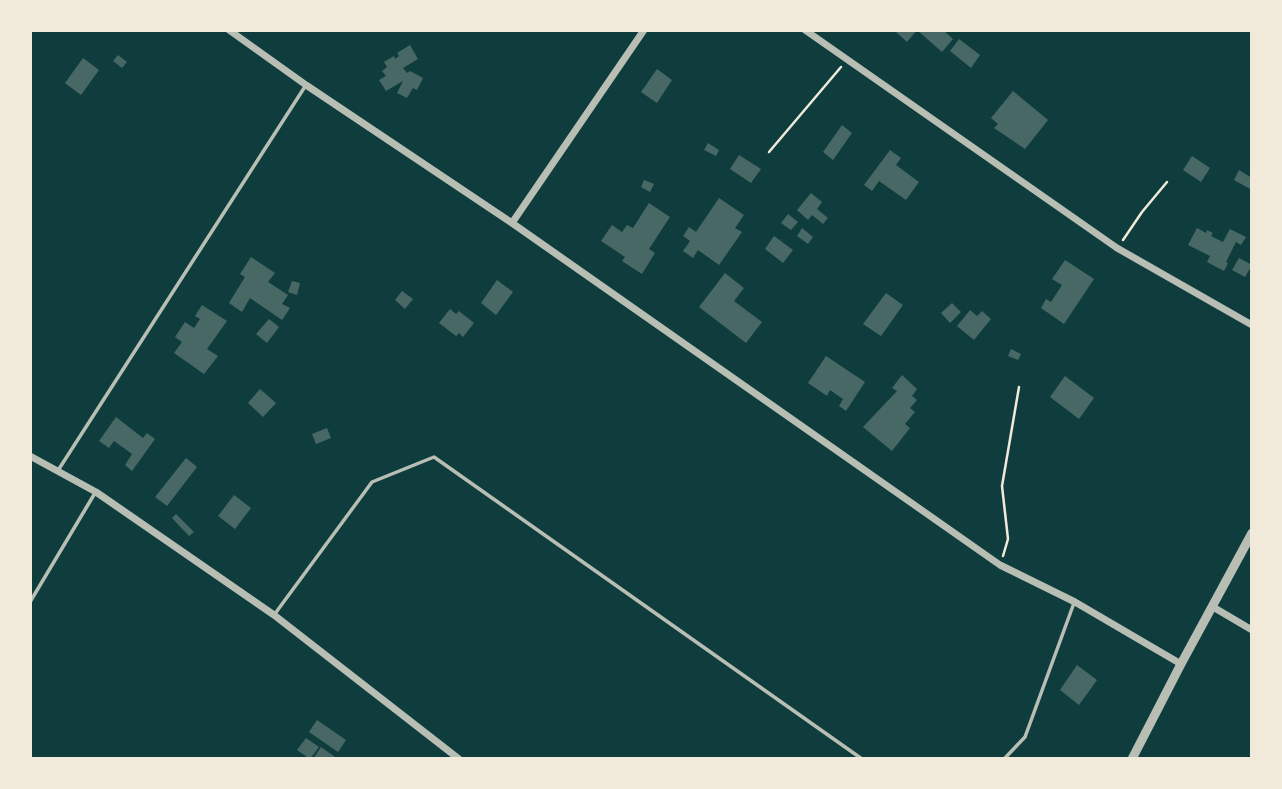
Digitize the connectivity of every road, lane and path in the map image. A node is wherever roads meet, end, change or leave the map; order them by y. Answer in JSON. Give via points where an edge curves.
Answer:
{"nodes":[{"id":1,"x":229,"y":30,"type":"edge"},
{"id":2,"x":645,"y":30,"type":"edge"},
{"id":3,"x":805,"y":30,"type":"edge"},
{"id":4,"x":847,"y":60,"type":"junction"},
{"id":5,"x":306,"y":85,"type":"junction"},
{"id":6,"x":769,"y":152,"type":"dead end"},
{"id":7,"x":1167,"y":182,"type":"dead end"},
{"id":8,"x":512,"y":223,"type":"junction"},
{"id":9,"x":1117,"y":248,"type":"junction"},
{"id":10,"x":1252,"y":325,"type":"edge"},
{"id":11,"x":1019,"y":387,"type":"dead end"},
{"id":12,"x":30,"y":456,"type":"edge"},
{"id":13,"x":57,"y":472,"type":"junction"},
{"id":14,"x":96,"y":492,"type":"junction"},
{"id":15,"x":1252,"y":533,"type":"edge"},
{"id":16,"x":1000,"y":565,"type":"junction"},
{"id":17,"x":30,"y":602,"type":"edge"},
{"id":18,"x":1074,"y":603,"type":"junction"},
{"id":19,"x":1213,"y":607,"type":"junction"},
{"id":20,"x":274,"y":615,"type":"junction"},
{"id":21,"x":1252,"y":630,"type":"edge"},
{"id":22,"x":1181,"y":664,"type":"junction"},
{"id":23,"x":459,"y":759,"type":"edge"},
{"id":24,"x":862,"y":759,"type":"edge"},
{"id":25,"x":1004,"y":759,"type":"edge"},
{"id":26,"x":1132,"y":759,"type":"edge"}],
"edges":[{"from":1,"to":5,"type":"street"},
{"from":2,"to":8,"type":"street"},
{"from":3,"to":4,"type":"street"},
{"from":4,"to":6,"type":"path"},
{"from":4,"to":9,"type":"street"},
{"from":5,"to":8,"type":"street"},
{"from":5,"to":13,"type":"lane"},
{"from":7,"to":9,"type":"path"},
{"from":8,"to":16,"type":"street"},
{"from":9,"to":10,"type":"street"},
{"from":11,"to":16,"type":"path","via":[[1002,486],[1008,539]]},
{"from":12,"to":13,"type":"street"},
{"from":13,"to":14,"type":"street"},
{"from":14,"to":17,"type":"lane"},
{"from":14,"to":20,"type":"street"},
{"from":15,"to":19,"type":"street"},
{"from":16,"to":18,"type":"street"},
{"from":18,"to":22,"type":"street"},
{"from":18,"to":25,"type":"lane","via":[[1025,737]]},
{"from":19,"to":21,"type":"street"},
{"from":19,"to":22,"type":"street"},
{"from":20,"to":23,"type":"street"},
{"from":20,"to":24,"type":"lane","via":[[372,482],[434,457]]},
{"from":22,"to":26,"type":"street"}]}
